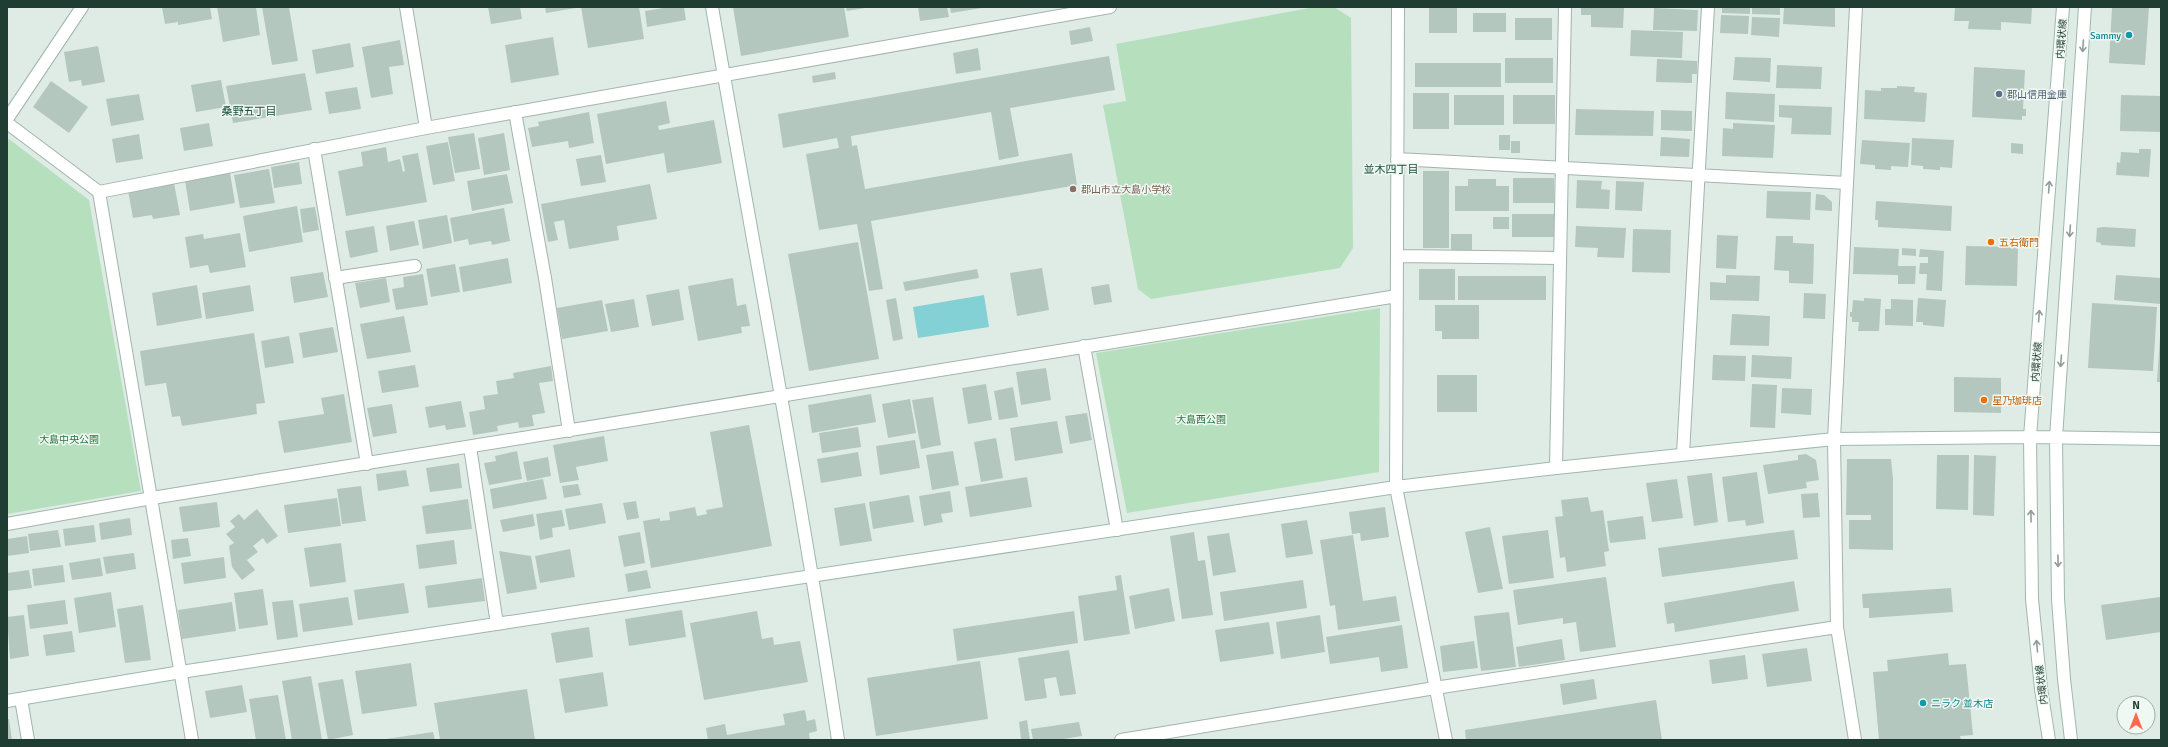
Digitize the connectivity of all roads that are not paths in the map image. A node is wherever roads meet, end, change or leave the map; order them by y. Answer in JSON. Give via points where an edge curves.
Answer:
{"nodes":[{"id":1,"x":82,"y":7,"type":"edge"},
{"id":2,"x":406,"y":7,"type":"edge"},
{"id":3,"x":712,"y":7,"type":"edge"},
{"id":4,"x":1398,"y":7,"type":"edge"},
{"id":5,"x":1565,"y":7,"type":"edge"},
{"id":6,"x":1708,"y":7,"type":"edge"},
{"id":7,"x":1856,"y":7,"type":"edge"},
{"id":8,"x":2063,"y":7,"type":"edge"},
{"id":9,"x":2085,"y":7,"type":"edge"},
{"id":10,"x":1103,"y":8,"type":"edge"},
{"id":11,"x":724,"y":76,"type":"junction"},
{"id":12,"x":515,"y":112,"type":"junction"},
{"id":13,"x":7,"y":119,"type":"edge"},
{"id":14,"x":7,"y":123,"type":"edge"},
{"id":15,"x":426,"y":128,"type":"junction"},
{"id":16,"x":314,"y":149,"type":"junction"},
{"id":17,"x":1397,"y":159,"type":"junction"},
{"id":18,"x":1562,"y":167,"type":"junction"},
{"id":19,"x":1698,"y":176,"type":"junction"},
{"id":20,"x":1847,"y":183,"type":"junction"},
{"id":21,"x":100,"y":192,"type":"junction"},
{"id":22,"x":1397,"y":256,"type":"junction"},
{"id":23,"x":1560,"y":258,"type":"junction"},
{"id":24,"x":415,"y":266,"type":"dead end"},
{"id":25,"x":336,"y":278,"type":"junction"},
{"id":26,"x":1397,"y":296,"type":"junction"},
{"id":27,"x":1084,"y":346,"type":"junction"},
{"id":28,"x":780,"y":397,"type":"junction"},
{"id":29,"x":569,"y":431,"type":"junction"},
{"id":30,"x":2030,"y":437,"type":"junction"},
{"id":31,"x":2056,"y":438,"type":"junction"},
{"id":32,"x":1834,"y":439,"type":"junction"},
{"id":33,"x":2161,"y":439,"type":"edge"},
{"id":34,"x":470,"y":447,"type":"junction"},
{"id":35,"x":1682,"y":454,"type":"junction"},
{"id":36,"x":367,"y":464,"type":"junction"},
{"id":37,"x":1556,"y":468,"type":"junction"},
{"id":38,"x":1396,"y":487,"type":"junction"},
{"id":39,"x":152,"y":498,"type":"junction"},
{"id":40,"x":7,"y":524,"type":"edge"},
{"id":41,"x":1118,"y":530,"type":"junction"},
{"id":42,"x":813,"y":576,"type":"junction"},
{"id":43,"x":497,"y":624,"type":"junction"},
{"id":44,"x":1837,"y":627,"type":"junction"},
{"id":45,"x":181,"y":672,"type":"junction"},
{"id":46,"x":1435,"y":688,"type":"junction"},
{"id":47,"x":21,"y":699,"type":"junction"},
{"id":48,"x":7,"y":702,"type":"edge"},
{"id":49,"x":28,"y":740,"type":"edge"},
{"id":50,"x":192,"y":740,"type":"edge"},
{"id":51,"x":838,"y":740,"type":"edge"},
{"id":52,"x":1121,"y":740,"type":"edge"},
{"id":53,"x":1446,"y":740,"type":"edge"},
{"id":54,"x":1855,"y":740,"type":"edge"},
{"id":55,"x":2049,"y":740,"type":"edge"},
{"id":56,"x":2071,"y":740,"type":"edge"}],
"edges":[{"from":1,"to":13,"type":"street"},
{"from":2,"to":15,"type":"street"},
{"from":3,"to":11,"type":"street"},
{"from":4,"to":17,"type":"street"},
{"from":5,"to":18,"type":"street"},
{"from":6,"to":19,"type":"street"},
{"from":7,"to":20,"type":"street"},
{"from":30,"to":8,"type":"street","name":"内環状線","one_way":true},
{"from":9,"to":31,"type":"street","one_way":true},
{"from":10,"to":11,"type":"street"},
{"from":11,"to":12,"type":"street"},
{"from":11,"to":28,"type":"street"},
{"from":12,"to":15,"type":"street"},
{"from":12,"to":29,"type":"street"},
{"from":14,"to":21,"type":"street"},
{"from":15,"to":16,"type":"street"},
{"from":16,"to":21,"type":"street"},
{"from":16,"to":25,"type":"street"},
{"from":17,"to":18,"type":"street"},
{"from":17,"to":22,"type":"street"},
{"from":18,"to":19,"type":"street"},
{"from":18,"to":23,"type":"street"},
{"from":19,"to":20,"type":"street"},
{"from":19,"to":35,"type":"street"},
{"from":20,"to":32,"type":"street"},
{"from":21,"to":39,"type":"street"},
{"from":22,"to":23,"type":"street"},
{"from":22,"to":26,"type":"street"},
{"from":23,"to":37,"type":"street"},
{"from":24,"to":25,"type":"street"},
{"from":25,"to":36,"type":"street"},
{"from":26,"to":27,"type":"street"},
{"from":26,"to":38,"type":"street"},
{"from":27,"to":28,"type":"street"},
{"from":27,"to":41,"type":"street"},
{"from":28,"to":29,"type":"street"},
{"from":28,"to":42,"type":"street"},
{"from":29,"to":34,"type":"street"},
{"from":30,"to":31,"type":"street"},
{"from":30,"to":32,"type":"street"},
{"from":55,"to":30,"type":"street","name":"内環状線","one_way":true,"via":[[2032,599]]},
{"from":31,"to":33,"type":"street"},
{"from":31,"to":56,"type":"street","one_way":true,"via":[[2058,599]]},
{"from":32,"to":35,"type":"street"},
{"from":32,"to":44,"type":"street"},
{"from":34,"to":36,"type":"street"},
{"from":34,"to":43,"type":"street"},
{"from":35,"to":37,"type":"street"},
{"from":36,"to":39,"type":"street"},
{"from":37,"to":38,"type":"street"},
{"from":38,"to":41,"type":"street"},
{"from":38,"to":46,"type":"street"},
{"from":39,"to":40,"type":"street"},
{"from":39,"to":45,"type":"street"},
{"from":41,"to":42,"type":"street"},
{"from":42,"to":43,"type":"street"},
{"from":42,"to":51,"type":"street"},
{"from":43,"to":45,"type":"street"},
{"from":44,"to":46,"type":"street"},
{"from":44,"to":54,"type":"street"},
{"from":45,"to":47,"type":"street"},
{"from":45,"to":50,"type":"street"},
{"from":46,"to":52,"type":"street"},
{"from":46,"to":53,"type":"street"},
{"from":47,"to":48,"type":"street"},
{"from":47,"to":49,"type":"street"}]}
